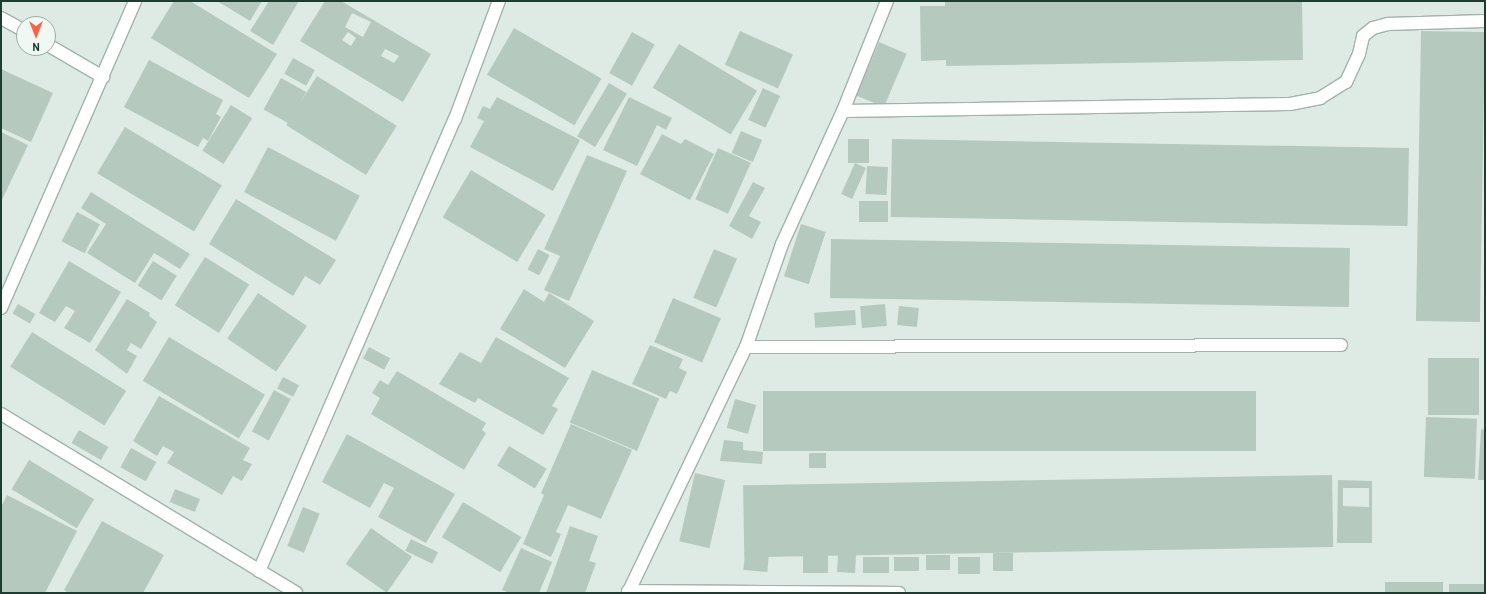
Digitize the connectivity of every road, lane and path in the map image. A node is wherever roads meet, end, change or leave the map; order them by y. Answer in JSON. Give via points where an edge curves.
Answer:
{"nodes":[{"id":1,"x":135,"y":1,"type":"edge"},
{"id":2,"x":499,"y":1,"type":"edge"},
{"id":3,"x":887,"y":1,"type":"edge"},
{"id":4,"x":1,"y":18,"type":"edge"},
{"id":5,"x":1485,"y":21,"type":"edge"},
{"id":6,"x":16,"y":26,"type":"edge"},
{"id":7,"x":56,"y":50,"type":"edge"},
{"id":8,"x":103,"y":77,"type":"junction"},
{"id":9,"x":843,"y":111,"type":"junction"},
{"id":10,"x":1,"y":308,"type":"edge"},
{"id":11,"x":1341,"y":345,"type":"dead end"},
{"id":12,"x":746,"y":347,"type":"junction"},
{"id":13,"x":1,"y":414,"type":"edge"},
{"id":14,"x":258,"y":571,"type":"junction"},
{"id":15,"x":628,"y":592,"type":"edge"},
{"id":16,"x":296,"y":593,"type":"edge"},
{"id":17,"x":899,"y":593,"type":"edge"}],
"edges":[{"from":1,"to":8,"type":"street"},
{"from":2,"to":14,"type":"street","via":[[455,118]]},
{"from":3,"to":9,"type":"street"},
{"from":4,"to":6,"type":"street"},
{"from":5,"to":9,"type":"street","via":[[1388,24],[1373,28],[1363,36],[1359,54],[1346,82],[1320,98],[1290,104]]},
{"from":7,"to":8,"type":"street"},
{"from":8,"to":10,"type":"street"},
{"from":9,"to":12,"type":"street","via":[[782,244]]},
{"from":11,"to":12,"type":"street"},
{"from":12,"to":15,"type":"street"},
{"from":13,"to":14,"type":"street"},
{"from":14,"to":16,"type":"street"},
{"from":15,"to":17,"type":"street"}]}
